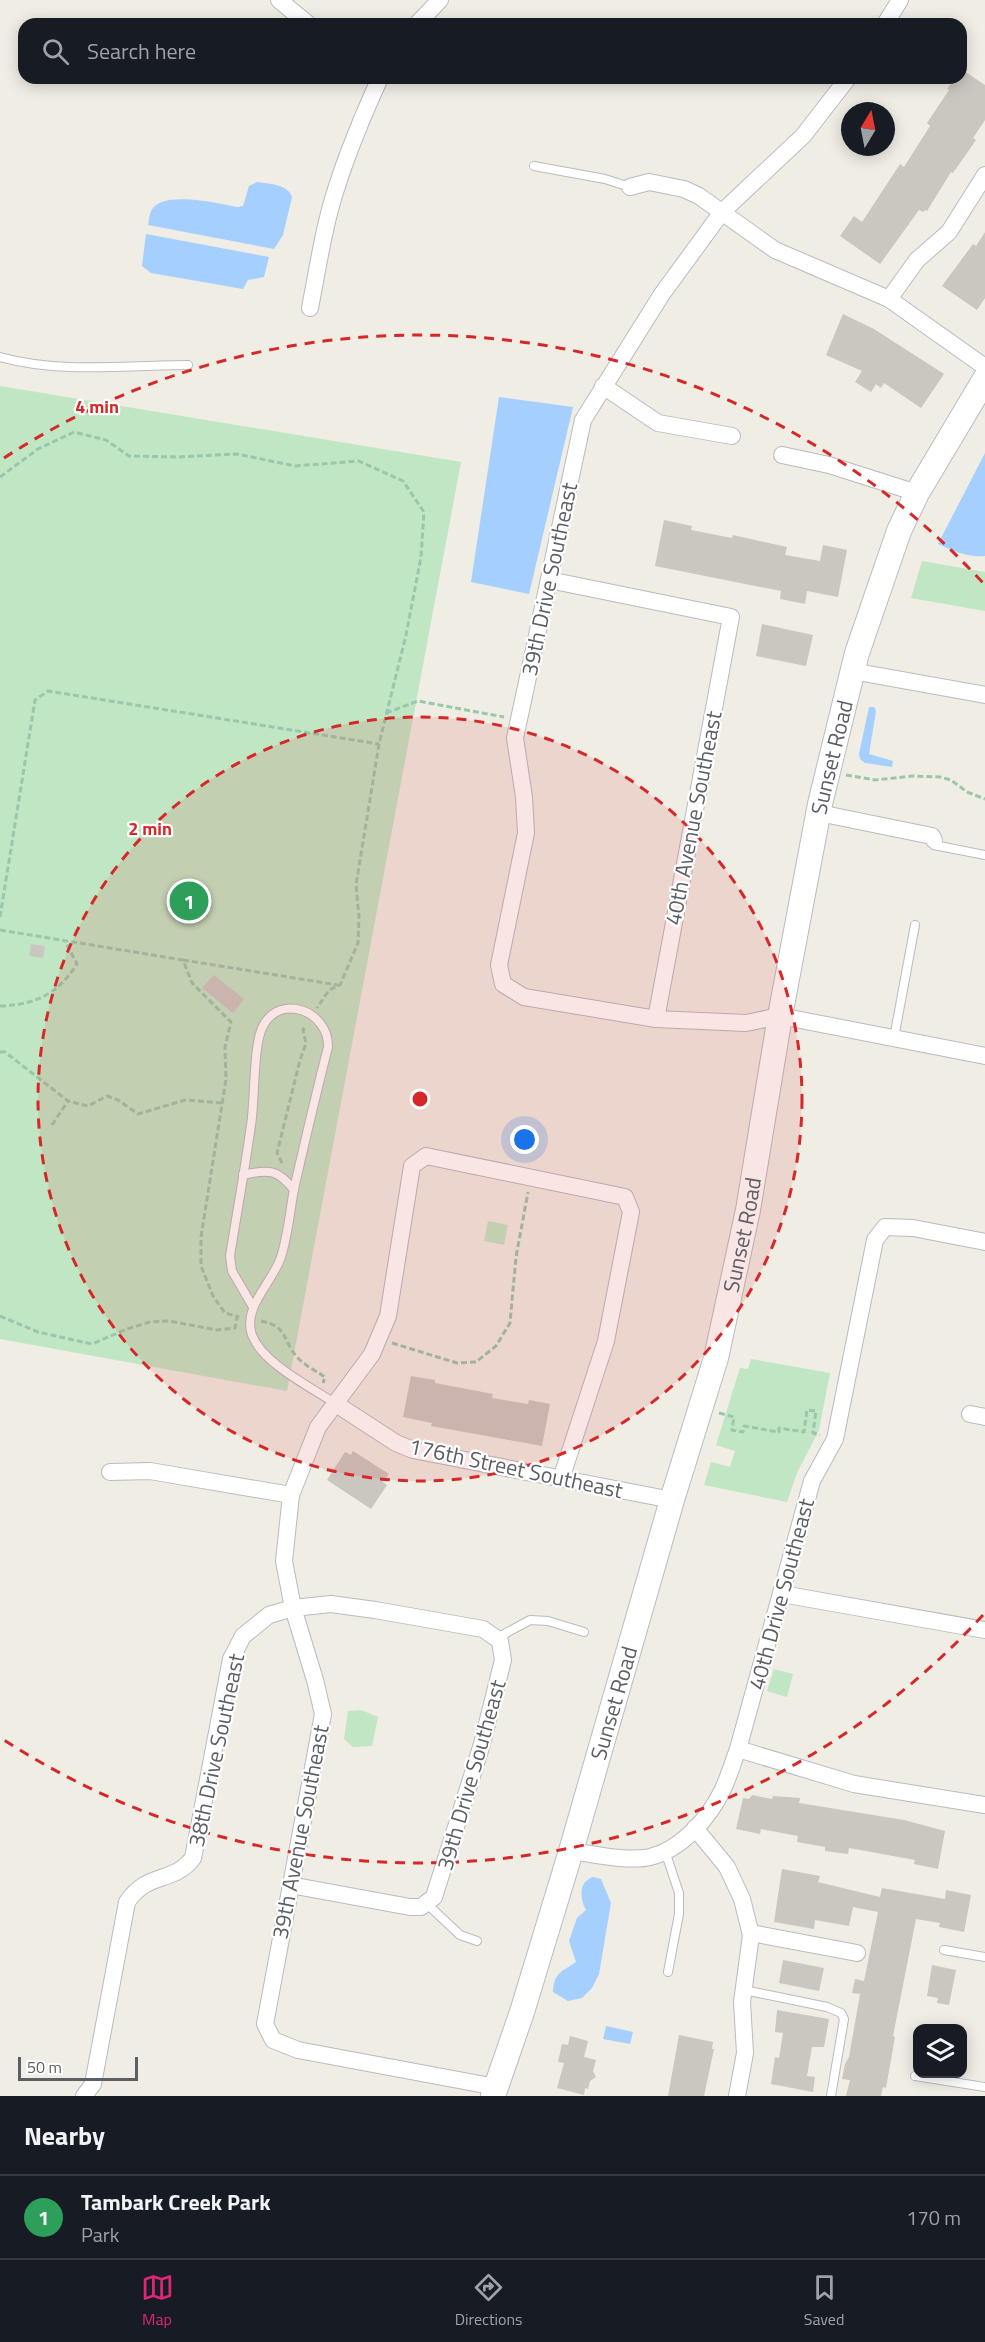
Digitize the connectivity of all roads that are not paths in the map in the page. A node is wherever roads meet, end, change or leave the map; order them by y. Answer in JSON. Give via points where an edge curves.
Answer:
{"nodes":[{"id":1,"x":279,"y":0,"type":"edge"},
{"id":2,"x":440,"y":0,"type":"edge"},
{"id":3,"x":900,"y":0,"type":"edge"},
{"id":4,"x":301,"y":18,"type":"edge"},
{"id":5,"x":423,"y":18,"type":"edge"},
{"id":6,"x":889,"y":18,"type":"edge"},
{"id":7,"x":377,"y":84,"type":"edge"},
{"id":8,"x":843,"y":84,"type":"edge"},
{"id":9,"x":534,"y":166,"type":"dead end"},
{"id":10,"x":985,"y":175,"type":"edge"},
{"id":11,"x":630,"y":187,"type":"joint"},
{"id":12,"x":722,"y":212,"type":"junction"},
{"id":13,"x":889,"y":299,"type":"junction"},
{"id":14,"x":310,"y":308,"type":"dead end"},
{"id":15,"x":0,"y":357,"type":"edge"},
{"id":16,"x":188,"y":365,"type":"dead end"},
{"id":17,"x":985,"y":367,"type":"edge"},
{"id":18,"x":985,"y":379,"type":"edge"},
{"id":19,"x":603,"y":386,"type":"junction"},
{"id":20,"x":732,"y":436,"type":"dead end"},
{"id":21,"x":782,"y":455,"type":"dead end"},
{"id":22,"x":916,"y":493,"type":"junction"},
{"id":23,"x":549,"y":580,"type":"junction"},
{"id":24,"x":852,"y":671,"type":"junction"},
{"id":25,"x":985,"y":695,"type":"edge"},
{"id":26,"x":819,"y":813,"type":"junction"},
{"id":27,"x":934,"y":840,"type":"joint"},
{"id":28,"x":985,"y":855,"type":"edge"},
{"id":29,"x":915,"y":925,"type":"dead end"},
{"id":30,"x":780,"y":1016,"type":"junction"},
{"id":31,"x":656,"y":1019,"type":"junction"},
{"id":32,"x":894,"y":1038,"type":"junction"},
{"id":33,"x":985,"y":1056,"type":"edge"},
{"id":34,"x":243,"y":1175,"type":"junction"},
{"id":35,"x":294,"y":1190,"type":"junction"},
{"id":36,"x":985,"y":1242,"type":"edge"},
{"id":37,"x":253,"y":1307,"type":"junction"},
{"id":38,"x":336,"y":1404,"type":"junction"},
{"id":39,"x":110,"y":1472,"type":"dead end"},
{"id":40,"x":561,"y":1479,"type":"junction"},
{"id":41,"x":291,"y":1495,"type":"junction"},
{"id":42,"x":672,"y":1500,"type":"junction"},
{"id":43,"x":782,"y":1594,"type":"junction"},
{"id":44,"x":293,"y":1608,"type":"junction"},
{"id":45,"x":985,"y":1630,"type":"edge"},
{"id":46,"x":584,"y":1632,"type":"dead end"},
{"id":47,"x":498,"y":1640,"type":"junction"},
{"id":48,"x":738,"y":1749,"type":"junction"},
{"id":49,"x":985,"y":1805,"type":"edge"},
{"id":50,"x":695,"y":1828,"type":"junction"},
{"id":51,"x":571,"y":1851,"type":"junction"},
{"id":52,"x":665,"y":1851,"type":"junction"},
{"id":53,"x":290,"y":1886,"type":"junction"},
{"id":54,"x":427,"y":1904,"type":"junction"},
{"id":55,"x":751,"y":1933,"type":"junction"},
{"id":56,"x":477,"y":1941,"type":"dead end"},
{"id":57,"x":944,"y":1950,"type":"dead end"},
{"id":58,"x":856,"y":1953,"type":"dead end"},
{"id":59,"x":985,"y":1958,"type":"edge"},
{"id":60,"x":668,"y":1972,"type":"dead end"},
{"id":61,"x":744,"y":1990,"type":"junction"},
{"id":62,"x":928,"y":2078,"type":"edge"},
{"id":63,"x":985,"y":2087,"type":"edge"},
{"id":64,"x":494,"y":2091,"type":"edge"},
{"id":65,"x":84,"y":2096,"type":"edge"},
{"id":66,"x":737,"y":2096,"type":"edge"},
{"id":67,"x":831,"y":2096,"type":"edge"}],
"edges":[{"from":1,"to":4,"type":"street"},
{"from":2,"to":5,"type":"street"},
{"from":3,"to":6,"type":"street"},
{"from":7,"to":14,"type":"street","via":[[337,187]]},
{"from":8,"to":12,"type":"street","via":[[802,136]]},
{"from":9,"to":11,"type":"lane"},
{"from":10,"to":13,"type":"street","via":[[949,232],[917,260]]},
{"from":11,"to":12,"type":"street","via":[[649,182],[684,189]]},
{"from":12,"to":13,"type":"street","via":[[775,250]]},
{"from":12,"to":19,"type":"street","name":"39th Drive Southeast","via":[[662,294]]},
{"from":13,"to":17,"type":"street"},
{"from":15,"to":16,"type":"lane","via":[[87,369]]},
{"from":18,"to":22,"type":"street","name":"Sunset Road"},
{"from":19,"to":20,"type":"street","via":[[658,423]]},
{"from":19,"to":23,"type":"street","name":"39th Drive Southeast","via":[[583,420]]},
{"from":21,"to":22,"type":"street","via":[[829,465]]},
{"from":22,"to":24,"type":"street","name":"Sunset Road","via":[[899,531]]},
{"from":23,"to":31,"type":"street","name":"39th Drive Southeast","via":[[515,738],[526,833],[499,965],[503,984],[524,997]]},
{"from":23,"to":31,"type":"street","name":"40th Avenue Southeast","via":[[731,617]]},
{"from":24,"to":25,"type":"street"},
{"from":24,"to":26,"type":"street","name":"Sunset Road"},
{"from":26,"to":27,"type":"street","via":[[932,836]]},
{"from":26,"to":30,"type":"street","name":"Sunset Road"},
{"from":27,"to":28,"type":"lane","via":[[934,845]]},
{"from":29,"to":32,"type":"lane"},
{"from":30,"to":31,"type":"street","via":[[746,1023]]},
{"from":30,"to":32,"type":"street"},
{"from":30,"to":42,"type":"street","name":"Sunset Road","via":[[748,1210],[716,1358]]},
{"from":32,"to":33,"type":"street"},
{"from":34,"to":35,"type":"lane","via":[[274,1173],[285,1178]]},
{"from":34,"to":35,"type":"lane","via":[[252,1124],[259,1035],[269,1016],[289,1007],[299,1008],[324,1028],[328,1047]]},
{"from":34,"to":37,"type":"lane","via":[[230,1256],[232,1271]]},
{"from":35,"to":37,"type":"lane","via":[[278,1268]]},
{"from":36,"to":43,"type":"street","name":"40th Drive Southeast","via":[[913,1228],[885,1227],[874,1240],[834,1440],[812,1481]]},
{"from":37,"to":38,"type":"lane","via":[[251,1334],[259,1347],[274,1363]]},
{"from":38,"to":40,"type":"street","name":"176th Street Southeast","via":[[413,1450]]},
{"from":38,"to":40,"type":"street","name":"39th Avenue Southeast","via":[[372,1354],[388,1316],[412,1166],[426,1156],[625,1197],[631,1212],[606,1341]]},
{"from":38,"to":41,"type":"street","name":"39th Avenue Southeast","via":[[318,1427]]},
{"from":39,"to":41,"type":"street","via":[[150,1470]]},
{"from":40,"to":42,"type":"street","name":"176th Street Southeast"},
{"from":41,"to":44,"type":"street","name":"39th Avenue Southeast","via":[[284,1561]]},
{"from":42,"to":51,"type":"street","name":"Sunset Road"},
{"from":43,"to":45,"type":"street"},
{"from":43,"to":48,"type":"street","name":"40th Drive Southeast"},
{"from":44,"to":47,"type":"street","name":"38th Drive Southeast","via":[[331,1604],[375,1610],[483,1629]]},
{"from":44,"to":53,"type":"street","name":"39th Avenue Southeast","via":[[323,1714]]},
{"from":44,"to":65,"type":"street","name":"38th Drive Southeast","via":[[269,1615],[243,1636],[231,1659],[193,1858],[178,1872],[135,1890],[127,1902],[93,2084]]},
{"from":46,"to":47,"type":"lane","via":[[548,1620],[530,1620]]},
{"from":47,"to":54,"type":"street","name":"39th Drive Southeast","via":[[503,1660],[482,1744],[435,1897]]},
{"from":48,"to":49,"type":"street","via":[[854,1784]]},
{"from":48,"to":50,"type":"street","name":"40th Drive Southeast","via":[[723,1790]]},
{"from":50,"to":52,"type":"street","name":"40th Drive Southeast"},
{"from":50,"to":55,"type":"street","via":[[728,1868]]},
{"from":51,"to":52,"type":"street","name":"40th Drive Southeast","via":[[633,1858],[649,1858]]},
{"from":51,"to":64,"type":"street","name":"Sunset Road"},
{"from":52,"to":60,"type":"lane","via":[[679,1893]]},
{"from":53,"to":54,"type":"street","via":[[410,1907]]},
{"from":53,"to":64,"type":"street","name":"39th Avenue Southeast","via":[[265,2024],[273,2040],[298,2050]]},
{"from":54,"to":56,"type":"lane","via":[[460,1935]]},
{"from":55,"to":58,"type":"street"},
{"from":55,"to":61,"type":"street"},
{"from":57,"to":59,"type":"lane"},
{"from":61,"to":66,"type":"street","via":[[746,2053]]},
{"from":61,"to":67,"type":"lane","via":[[841,2013],[844,2019]]},
{"from":62,"to":63,"type":"lane"}]}
